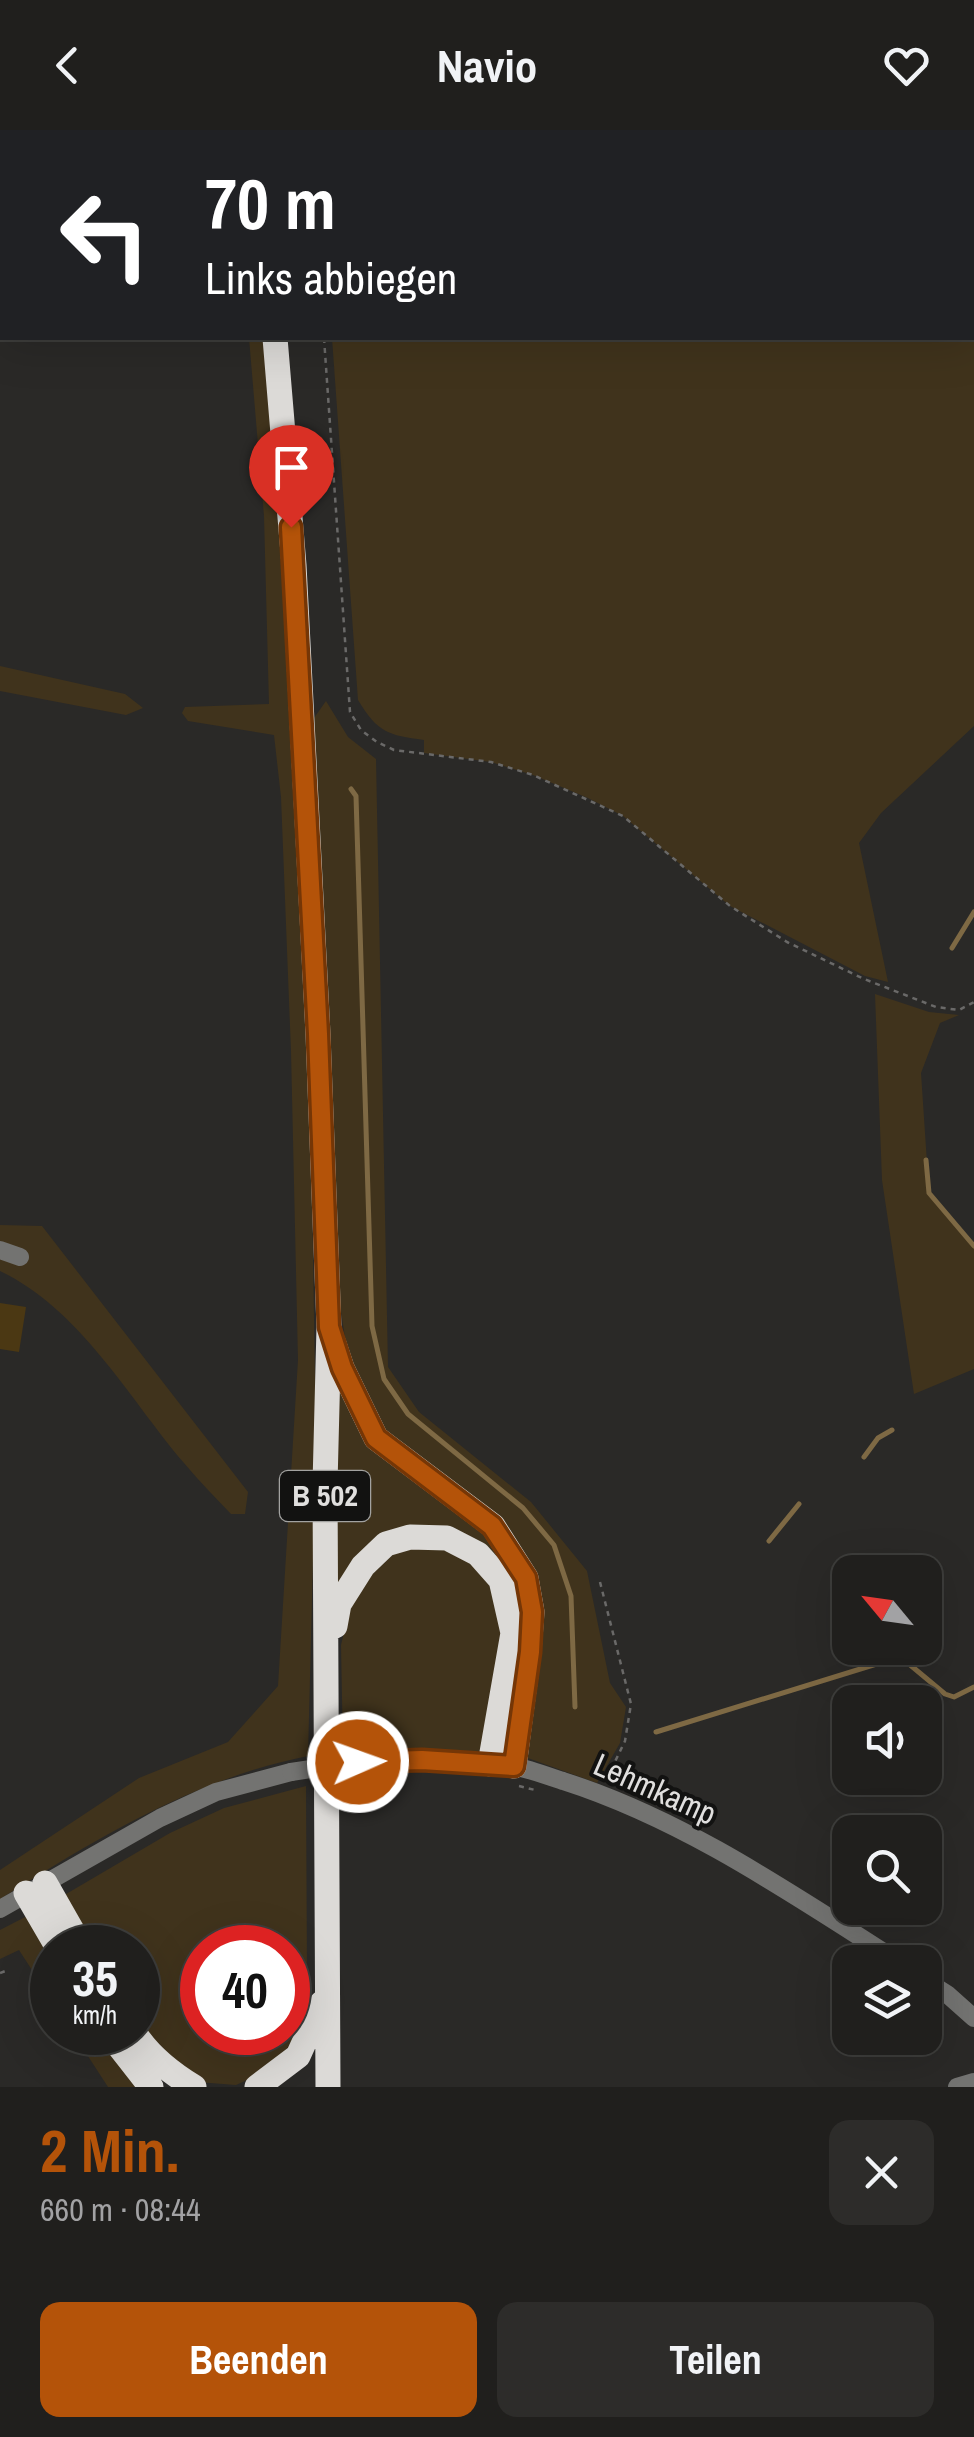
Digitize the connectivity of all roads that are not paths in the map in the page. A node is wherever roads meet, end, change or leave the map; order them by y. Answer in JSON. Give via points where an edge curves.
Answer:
{"nodes":[{"id":1,"x":275,"y":340,"type":"edge"},
{"id":2,"x":0,"y":1250,"type":"edge"},
{"id":3,"x":20,"y":1257,"type":"dead end"},
{"id":4,"x":329,"y":1327,"type":"junction"},
{"id":5,"x":326,"y":1665,"type":"junction"},
{"id":6,"x":505,"y":1771,"type":"junction"},
{"id":7,"x":36,"y":1888,"type":"junction"},
{"id":8,"x":0,"y":1909,"type":"edge"},
{"id":9,"x":50,"y":1925,"type":"edge"},
{"id":10,"x":64,"y":1925,"type":"edge"},
{"id":11,"x":871,"y":1945,"type":"edge"},
{"id":12,"x":942,"y":1991,"type":"edge"},
{"id":13,"x":326,"y":1994,"type":"junction"},
{"id":14,"x":974,"y":2018,"type":"edge"},
{"id":15,"x":126,"y":2055,"type":"edge"},
{"id":16,"x":153,"y":2055,"type":"edge"},
{"id":17,"x":974,"y":2082,"type":"edge"},
{"id":18,"x":151,"y":2087,"type":"edge"},
{"id":19,"x":194,"y":2087,"type":"edge"},
{"id":20,"x":257,"y":2087,"type":"edge"},
{"id":21,"x":328,"y":2087,"type":"edge"},
{"id":22,"x":957,"y":2087,"type":"edge"}],
"edges":[{"from":1,"to":4,"type":"highway","number":"B 502","via":[[294,565]]},
{"from":2,"to":3,"type":"street"},
{"from":4,"to":5,"type":"highway","number":"B 502"},
{"from":4,"to":6,"type":"highway","via":[[376,1438],[492,1526],[526,1578],[530,1652]]},
{"from":5,"to":6,"type":"highway","via":[[339,1604],[386,1544],[447,1538],[478,1554],[501,1580],[512,1633]]},
{"from":5,"to":13,"type":"highway","number":"B 502"},
{"from":6,"to":7,"type":"street","name":"Lehmkamp","bridge":true,"via":[[422,1760],[292,1772],[216,1792]]},
{"from":6,"to":11,"type":"street","name":"Lehmkamp","via":[[600,1793],[656,1817]]},
{"from":7,"to":8,"type":"street"},
{"from":7,"to":9,"type":"highway"},
{"from":7,"to":10,"type":"highway"},
{"from":12,"to":14,"type":"street"},
{"from":13,"to":20,"type":"highway","via":[[298,2056]]},
{"from":13,"to":21,"type":"highway","number":"B 502"},
{"from":15,"to":18,"type":"highway"},
{"from":16,"to":19,"type":"highway"},
{"from":17,"to":22,"type":"street"}]}
